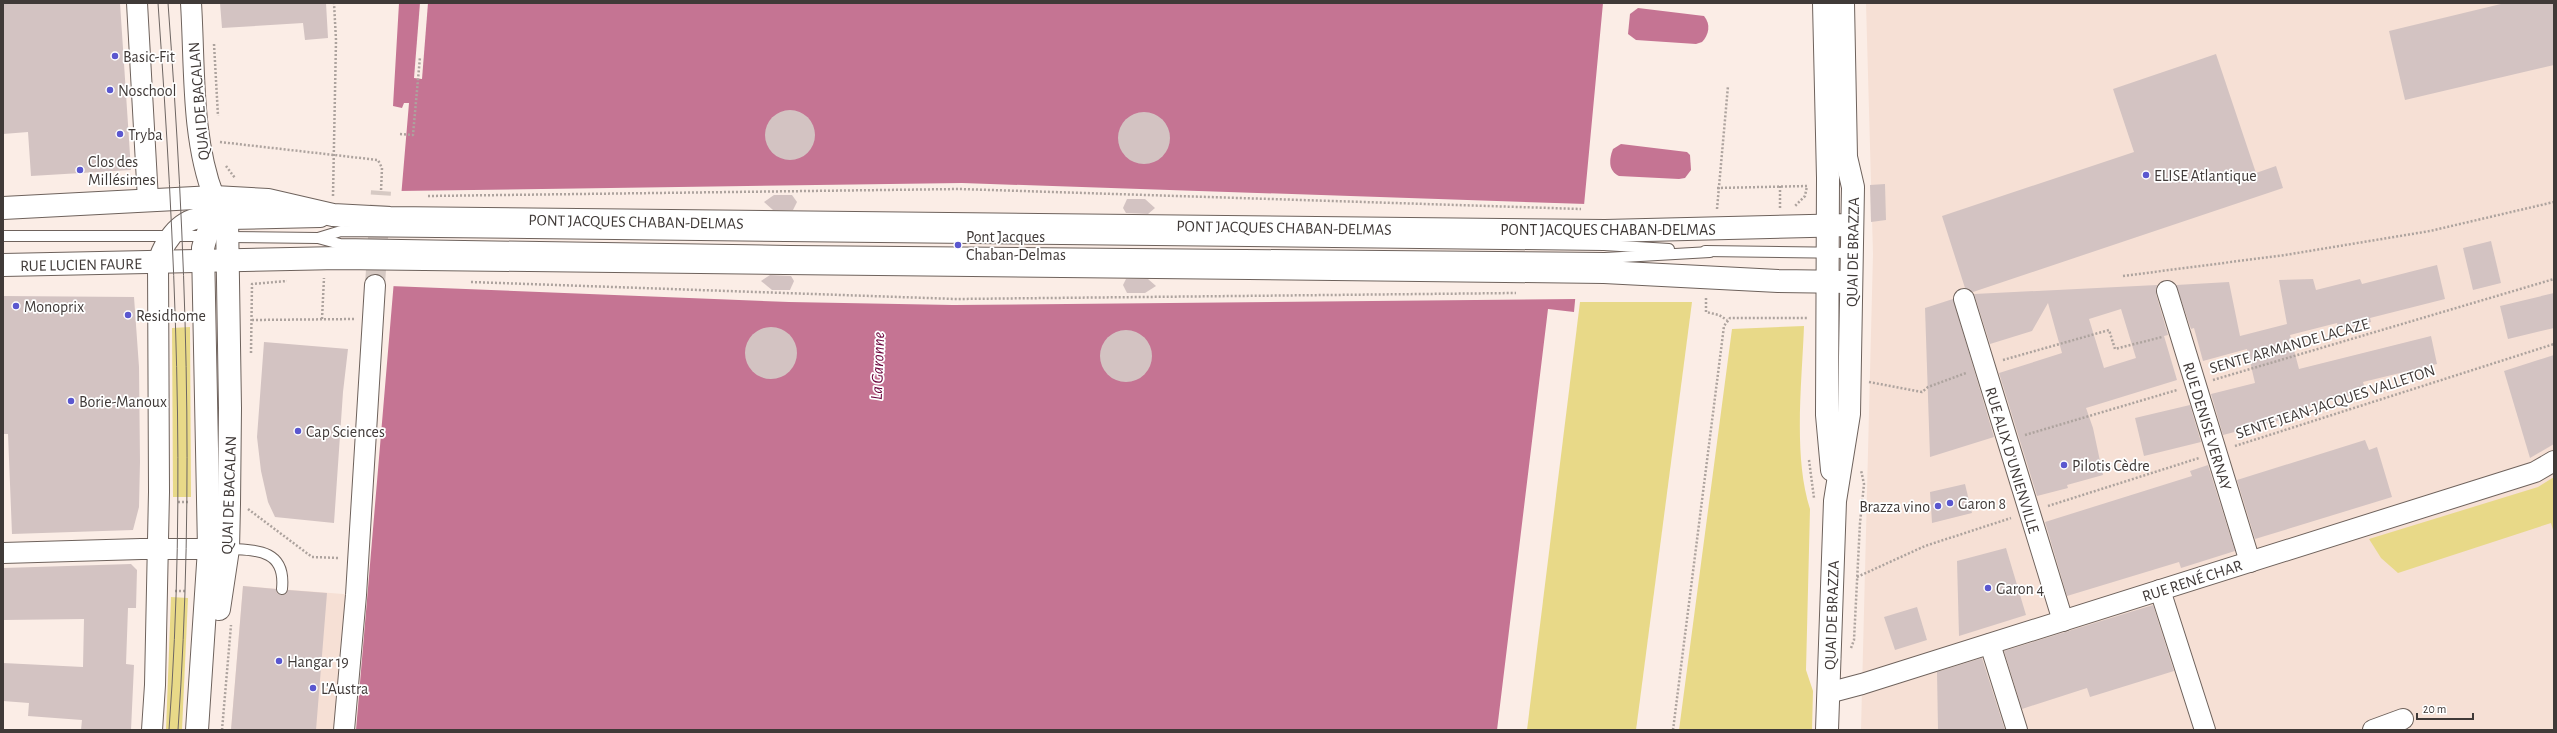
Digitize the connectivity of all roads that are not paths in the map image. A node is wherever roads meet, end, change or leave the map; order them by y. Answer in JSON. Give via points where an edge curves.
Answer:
{"nodes":[{"id":1,"x":137,"y":3,"type":"edge"},
{"id":2,"x":191,"y":3,"type":"edge"},
{"id":3,"x":1824,"y":3,"type":"edge"},
{"id":4,"x":1843,"y":3,"type":"edge"},
{"id":5,"x":1851,"y":3,"type":"edge"},
{"id":6,"x":1853,"y":187,"type":"junction"},
{"id":7,"x":214,"y":197,"type":"junction"},
{"id":8,"x":148,"y":200,"type":"junction"},
{"id":9,"x":333,"y":206,"type":"junction"},
{"id":10,"x":3,"y":208,"type":"edge"},
{"id":11,"x":389,"y":225,"type":"junction"},
{"id":12,"x":1828,"y":225,"type":"junction"},
{"id":13,"x":1852,"y":225,"type":"junction"},
{"id":14,"x":228,"y":227,"type":"junction"},
{"id":15,"x":172,"y":235,"type":"junction"},
{"id":16,"x":3,"y":236,"type":"edge"},
{"id":17,"x":206,"y":236,"type":"junction"},
{"id":18,"x":318,"y":238,"type":"junction"},
{"id":19,"x":1604,"y":238,"type":"junction"},
{"id":20,"x":387,"y":252,"type":"junction"},
{"id":21,"x":1710,"y":252,"type":"junction"},
{"id":22,"x":1852,"y":253,"type":"junction"},
{"id":23,"x":1828,"y":254,"type":"junction"},
{"id":24,"x":229,"y":260,"type":"junction"},
{"id":25,"x":202,"y":261,"type":"junction"},
{"id":26,"x":158,"y":262,"type":"junction"},
{"id":27,"x":3,"y":265,"type":"edge"},
{"id":28,"x":1605,"y":265,"type":"junction"},
{"id":29,"x":1827,"y":282,"type":"junction"},
{"id":30,"x":1851,"y":282,"type":"junction"},
{"id":31,"x":375,"y":285,"type":"tunnel mouth"},
{"id":32,"x":2167,"y":290,"type":"dead end"},
{"id":33,"x":1964,"y":299,"type":"dead end"},
{"id":34,"x":2554,"y":461,"type":"edge"},
{"id":35,"x":1835,"y":501,"type":"junction"},
{"id":36,"x":158,"y":549,"type":"junction"},
{"id":37,"x":218,"y":549,"type":"junction"},
{"id":38,"x":3,"y":553,"type":"edge"},
{"id":39,"x":2250,"y":562,"type":"junction"},
{"id":40,"x":282,"y":589,"type":"dead end"},
{"id":41,"x":2160,"y":590,"type":"junction"},
{"id":42,"x":2063,"y":621,"type":"junction"},
{"id":43,"x":1990,"y":644,"type":"junction"},
{"id":44,"x":1828,"y":693,"type":"junction"},
{"id":45,"x":2403,"y":719,"type":"dead end"},
{"id":46,"x":152,"y":730,"type":"edge"},
{"id":47,"x":197,"y":730,"type":"edge"},
{"id":48,"x":209,"y":730,"type":"edge"},
{"id":49,"x":344,"y":730,"type":"edge"},
{"id":50,"x":1827,"y":730,"type":"edge"},
{"id":51,"x":2017,"y":730,"type":"edge"},
{"id":52,"x":2205,"y":730,"type":"edge"},
{"id":53,"x":2373,"y":730,"type":"edge"}],
"edges":[{"from":1,"to":8,"type":"street"},
{"from":2,"to":7,"type":"street","name":"QUAI DE BACALAN","via":[[200,144],[205,173]]},
{"from":3,"to":12,"type":"main road","name":"QUAI DE BRAZZA"},
{"from":4,"to":6,"type":"main road","name":"QUAI DE BRAZZA","via":[[1846,157]]},
{"from":5,"to":6,"type":"lane","via":[[1855,156]]},
{"from":6,"to":13,"type":"main road","name":"QUAI DE BRAZZA"},
{"from":7,"to":8,"type":"main road","name":"PONT JACQUES CHABAN-DELMAS"},
{"from":7,"to":9,"type":"main road","name":"PONT JACQUES CHABAN-DELMAS","via":[[268,200],[305,207]]},
{"from":7,"to":14,"type":"main road"},
{"from":8,"to":10,"type":"main road"},
{"from":9,"to":11,"type":"main road","name":"PONT JACQUES CHABAN-DELMAS"},
{"from":9,"to":14,"type":"main road"},
{"from":11,"to":18,"type":"lane","via":[[342,231]]},
{"from":11,"to":19,"type":"main road","name":"PONT JACQUES CHABAN-DELMAS"},
{"from":12,"to":13,"type":"main road","name":"PONT JACQUES CHABAN-DELMAS"},
{"from":12,"to":19,"type":"main road","name":"PONT JACQUES CHABAN-DELMAS"},
{"from":12,"to":23,"type":"main road","name":"QUAI DE BRAZZA"},
{"from":13,"to":22,"type":"main road","name":"QUAI DE BRAZZA"},
{"from":14,"to":15,"type":"street","via":[[198,218]]},
{"from":14,"to":17,"type":"main road","via":[[214,223]]},
{"from":14,"to":18,"type":"lane"},
{"from":14,"to":24,"type":"main road","name":"QUAI DE BACALAN"},
{"from":15,"to":16,"type":"lane"},
{"from":15,"to":17,"type":"lane"},
{"from":15,"to":26,"type":"street","via":[[165,244]]},
{"from":17,"to":25,"type":"main road","name":"QUAI DE BACALAN"},
{"from":18,"to":20,"type":"lane"},
{"from":19,"to":21,"type":"lane"},
{"from":20,"to":24,"type":"main road"},
{"from":20,"to":28,"type":"main road"},
{"from":21,"to":23,"type":"lane"},
{"from":21,"to":28,"type":"lane"},
{"from":22,"to":23,"type":"lane"},
{"from":22,"to":30,"type":"main road","name":"QUAI DE BRAZZA"},
{"from":23,"to":29,"type":"main road","name":"QUAI DE BRAZZA"},
{"from":24,"to":25,"type":"main road","name":"RUE LUCIEN FAURE"},
{"from":24,"to":37,"type":"main road","name":"QUAI DE BACALAN","via":[[230,408]]},
{"from":25,"to":26,"type":"main road","name":"RUE LUCIEN FAURE"},
{"from":25,"to":37,"type":"main road","name":"QUAI DE BACALAN"},
{"from":26,"to":27,"type":"main road","name":"RUE LUCIEN FAURE"},
{"from":26,"to":36,"type":"street"},
{"from":28,"to":29,"type":"main road"},
{"from":29,"to":30,"type":"main road"},
{"from":29,"to":35,"type":"main road","name":"QUAI DE BRAZZA","via":[[1827,415]]},
{"from":30,"to":35,"type":"main road","name":"QUAI DE BRAZZA","via":[[1849,414]]},
{"from":31,"to":49,"type":"street","via":[[358,560]]},
{"from":32,"to":39,"type":"street","name":"RUE DENISE VERNAY"},
{"from":33,"to":42,"type":"street","name":"RUE ALIX D'UNIENVILLE"},
{"from":34,"to":39,"type":"street","name":"RUE RENÉ CHAR","via":[[2535,472]]},
{"from":35,"to":44,"type":"main road","name":"QUAI DE BRAZZA"},
{"from":36,"to":37,"type":"street"},
{"from":36,"to":38,"type":"street"},
{"from":36,"to":46,"type":"street"},
{"from":37,"to":40,"type":"lane","via":[[261,551],[270,555],[281,569]]},
{"from":37,"to":47,"type":"main road","name":"QUAI DE BACALAN"},
{"from":37,"to":48,"type":"main road","name":"QUAI DE BACALAN","via":[[221,592]]},
{"from":39,"to":41,"type":"street","name":"RUE RENÉ CHAR"},
{"from":41,"to":42,"type":"street","name":"RUE RENÉ CHAR"},
{"from":41,"to":52,"type":"street"},
{"from":42,"to":43,"type":"street","name":"RUE RENÉ CHAR"},
{"from":43,"to":44,"type":"street","name":"RUE RENÉ CHAR"},
{"from":43,"to":51,"type":"street"},
{"from":44,"to":50,"type":"main road","name":"QUAI DE BRAZZA"},
{"from":45,"to":53,"type":"street"}]}
